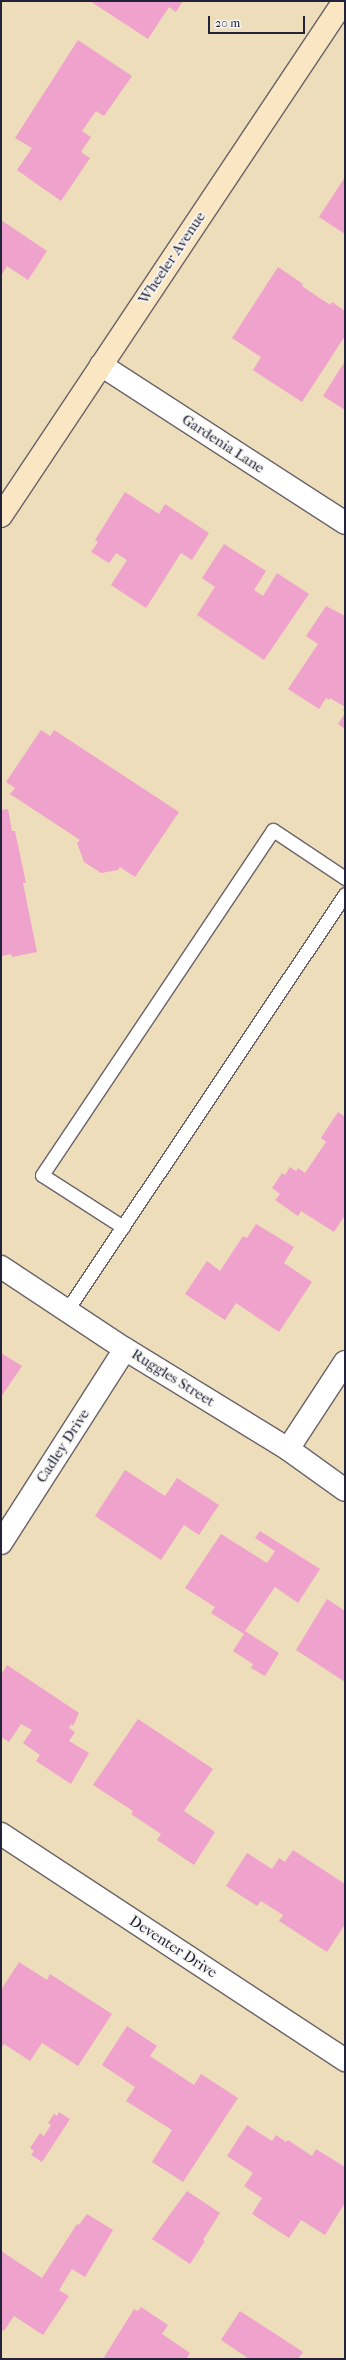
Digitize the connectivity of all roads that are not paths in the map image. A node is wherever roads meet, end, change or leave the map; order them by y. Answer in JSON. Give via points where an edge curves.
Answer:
{"nodes":[{"id":1,"x":344,"y":1,"type":"edge"},
{"id":2,"x":101,"y":365,"type":"junction"},
{"id":3,"x":1,"y":516,"type":"edge"},
{"id":4,"x":345,"y":523,"type":"edge"},
{"id":5,"x":345,"y":878,"type":"edge"},
{"id":6,"x":345,"y":894,"type":"edge"},
{"id":7,"x":123,"y":1227,"type":"junction"},
{"id":8,"x":1,"y":1267,"type":"edge"},
{"id":9,"x":67,"y":1310,"type":"junction"},
{"id":10,"x":126,"y":1349,"type":"junction"},
{"id":11,"x":345,"y":1362,"type":"edge"},
{"id":12,"x":288,"y":1449,"type":"junction"},
{"id":13,"x":345,"y":1490,"type":"edge"},
{"id":14,"x":1,"y":1543,"type":"edge"},
{"id":15,"x":1,"y":1834,"type":"edge"},
{"id":16,"x":345,"y":2060,"type":"edge"}],
"edges":[{"from":1,"to":2,"type":"main road","name":"Wheeler Avenue"},
{"from":2,"to":3,"type":"main road","name":"Wheeler Avenue"},
{"from":2,"to":4,"type":"street","name":"Gardenia Lane"},
{"from":5,"to":7,"type":"lane","via":[[273,830],[42,1175]]},
{"from":6,"to":7,"type":"lane"},
{"from":7,"to":9,"type":"lane"},
{"from":8,"to":9,"type":"street","name":"Ruggles Street"},
{"from":9,"to":10,"type":"street","name":"Ruggles Street"},
{"from":10,"to":12,"type":"street","name":"Ruggles Street"},
{"from":10,"to":14,"type":"street","name":"Cadley Drive"},
{"from":11,"to":12,"type":"street"},
{"from":12,"to":13,"type":"street","name":"Ruggles Street"},
{"from":15,"to":16,"type":"street","name":"Deventer Drive"}]}
